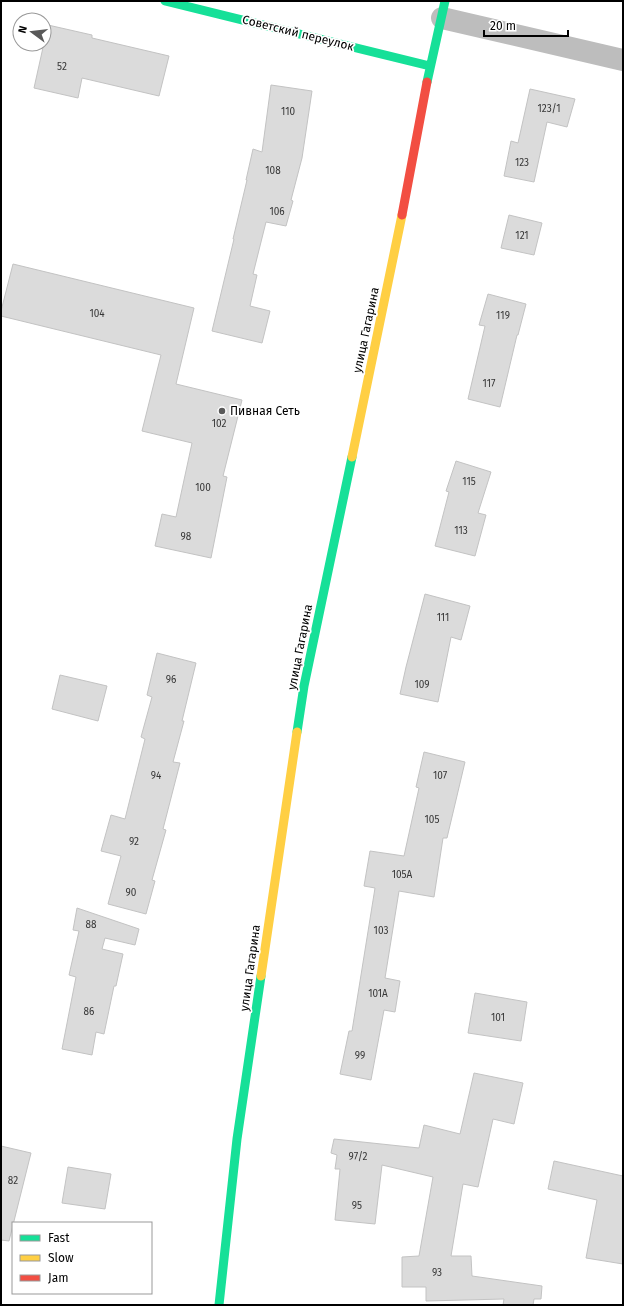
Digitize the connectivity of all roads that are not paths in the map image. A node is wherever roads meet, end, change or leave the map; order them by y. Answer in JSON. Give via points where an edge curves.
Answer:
{"nodes":[{"id":1,"x":165,"y":1,"type":"edge"},
{"id":2,"x":444,"y":10,"type":"edge"},
{"id":3,"x":623,"y":60,"type":"edge"},
{"id":4,"x":430,"y":66,"type":"junction"},
{"id":5,"x":219,"y":1305,"type":"edge"}],
"edges":[{"from":1,"to":4,"type":"main road","name":"Советский переулок"},
{"from":2,"to":3,"type":"street"},
{"from":2,"to":4,"type":"main road","name":"улица Гагарина"},
{"from":4,"to":5,"type":"main road","name":"улица Гагарина","via":[[399,229],[304,686],[237,1139]]}]}
